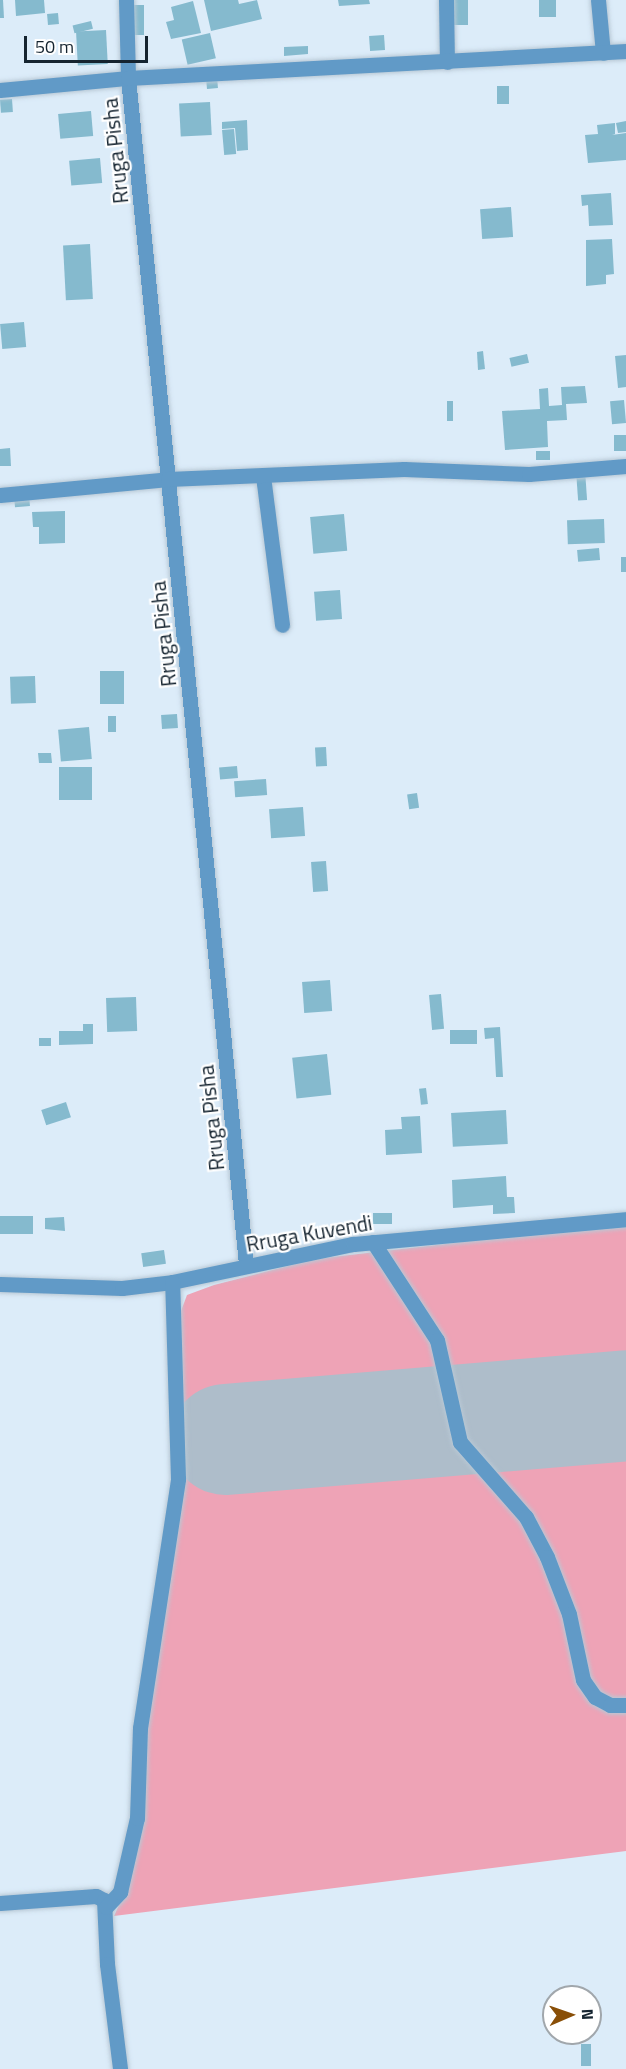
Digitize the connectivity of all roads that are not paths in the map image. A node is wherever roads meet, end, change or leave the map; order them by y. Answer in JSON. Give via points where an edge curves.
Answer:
{"nodes":[{"id":1,"x":126,"y":0,"type":"edge"},
{"id":2,"x":446,"y":0,"type":"edge"},
{"id":3,"x":598,"y":0,"type":"edge"},
{"id":4,"x":626,"y":51,"type":"edge"},
{"id":5,"x":603,"y":53,"type":"junction"},
{"id":6,"x":447,"y":62,"type":"junction"},
{"id":7,"x":128,"y":78,"type":"junction"},
{"id":8,"x":0,"y":90,"type":"edge"},
{"id":9,"x":626,"y":465,"type":"edge"},
{"id":10,"x":263,"y":476,"type":"junction"},
{"id":11,"x":168,"y":479,"type":"junction"},
{"id":12,"x":0,"y":495,"type":"edge"},
{"id":13,"x":282,"y":625,"type":"dead end"},
{"id":14,"x":626,"y":1219,"type":"edge"},
{"id":15,"x":373,"y":1242,"type":"junction"},
{"id":16,"x":246,"y":1264,"type":"junction"},
{"id":17,"x":172,"y":1282,"type":"junction"},
{"id":18,"x":0,"y":1284,"type":"edge"},
{"id":19,"x":626,"y":1705,"type":"edge"},
{"id":20,"x":0,"y":1903,"type":"edge"},
{"id":21,"x":106,"y":1907,"type":"junction"},
{"id":22,"x":120,"y":2069,"type":"edge"}],
"edges":[{"from":1,"to":7,"type":"street","name":"Rruga Pisha"},
{"from":2,"to":6,"type":"street"},
{"from":3,"to":5,"type":"street"},
{"from":4,"to":5,"type":"street"},
{"from":5,"to":6,"type":"street"},
{"from":6,"to":7,"type":"street"},
{"from":7,"to":8,"type":"street"},
{"from":7,"to":11,"type":"street","name":"Rruga Pisha"},
{"from":9,"to":10,"type":"street","via":[[529,474],[404,469]]},
{"from":10,"to":11,"type":"street"},
{"from":10,"to":13,"type":"street"},
{"from":11,"to":12,"type":"street"},
{"from":11,"to":16,"type":"street","name":"Rruga Pisha"},
{"from":14,"to":15,"type":"street","name":"Rruga Kuvendi"},
{"from":15,"to":16,"type":"street","name":"Rruga Kuvendi"},
{"from":15,"to":19,"type":"street","via":[[436,1340],[460,1442],[526,1517],[547,1557],[569,1614],[583,1680],[602,1701]]},
{"from":16,"to":17,"type":"street","name":"Rruga Kuvendi"},
{"from":17,"to":18,"type":"street","name":"Rruga Kuvendi","via":[[122,1288]]},
{"from":17,"to":21,"type":"street","via":[[178,1479],[140,1728],[137,1818],[120,1892]]},
{"from":20,"to":21,"type":"street","via":[[96,1896]]},
{"from":21,"to":22,"type":"street","via":[[107,1964]]}]}
